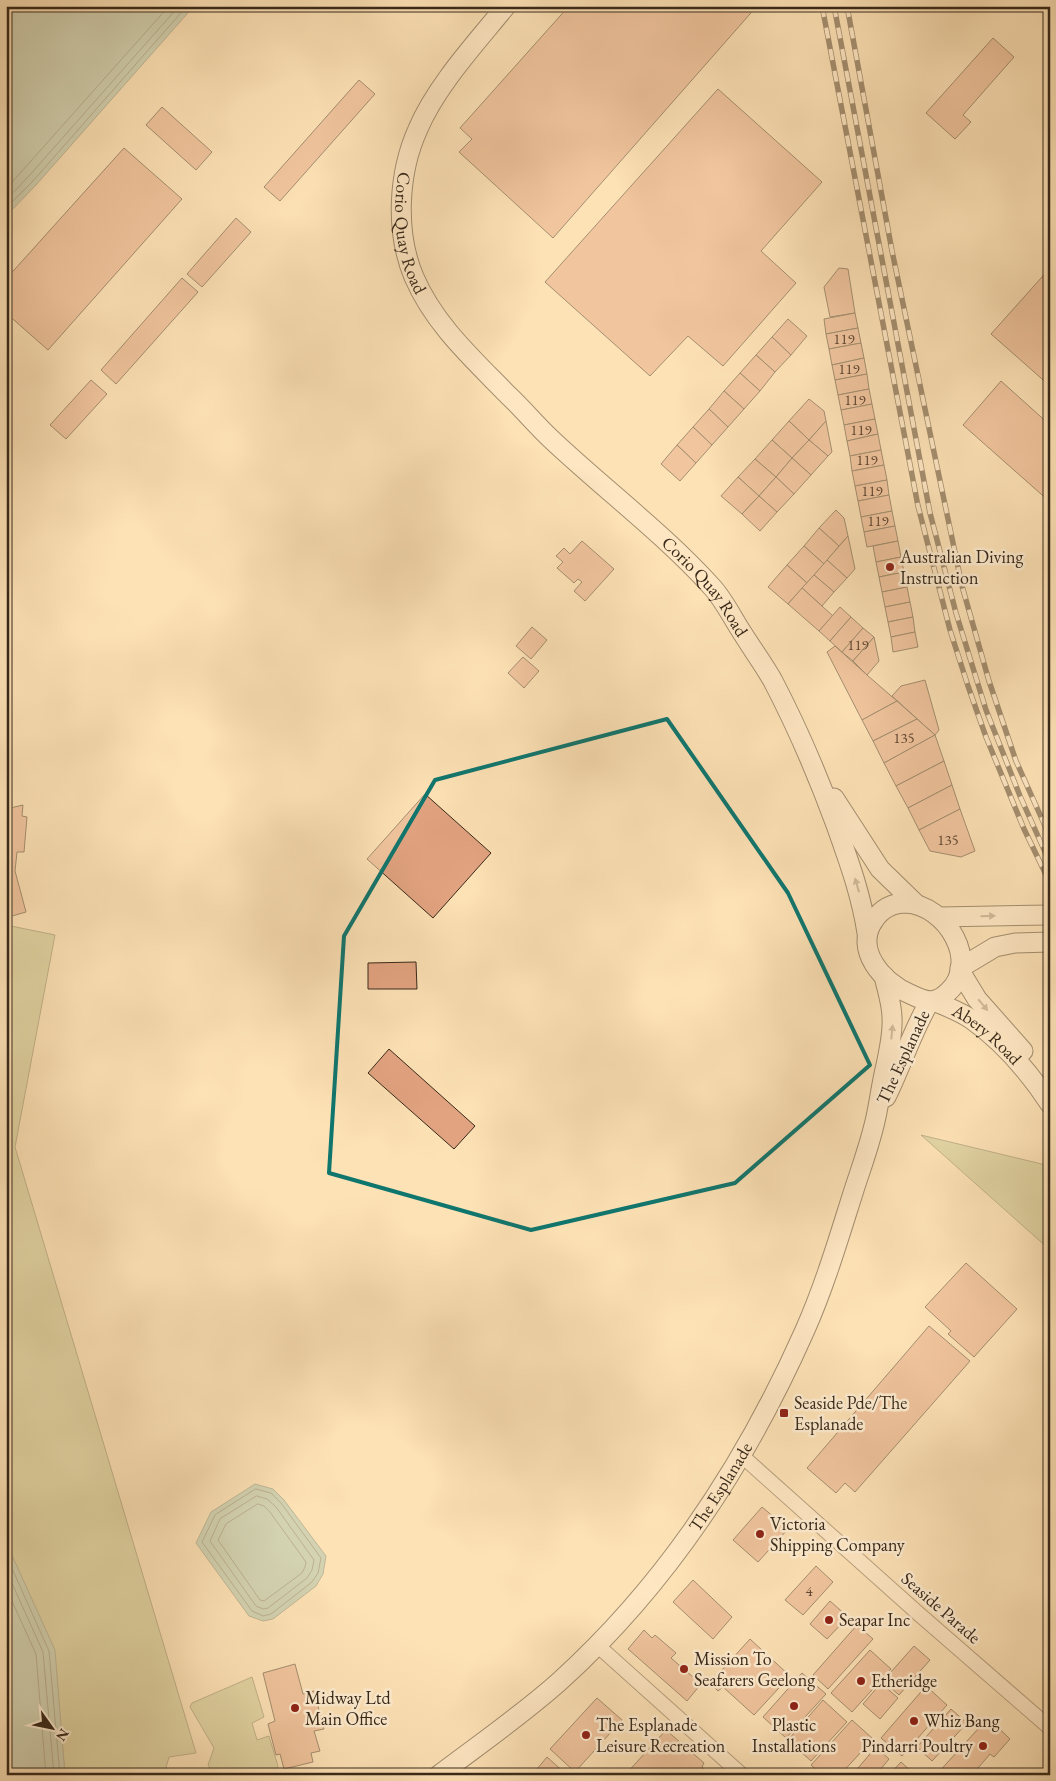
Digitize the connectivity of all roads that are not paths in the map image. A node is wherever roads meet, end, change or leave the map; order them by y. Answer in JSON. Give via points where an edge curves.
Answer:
{"nodes":[{"id":1,"x":490,"y":6,"type":"edge"},
{"id":2,"x":506,"y":6,"type":"edge"},
{"id":3,"x":552,"y":440,"type":"junction"},
{"id":4,"x":814,"y":768,"type":"junction"},
{"id":5,"x":916,"y":904,"type":"junction"},
{"id":6,"x":1050,"y":915,"type":"edge"},
{"id":7,"x":940,"y":917,"type":"junction"},
{"id":8,"x":867,"y":933,"type":"junction"},
{"id":9,"x":1050,"y":942,"type":"edge"},
{"id":10,"x":960,"y":970,"type":"junction"},
{"id":11,"x":884,"y":976,"type":"junction"},
{"id":12,"x":931,"y":1000,"type":"junction"},
{"id":13,"x":1050,"y":1082,"type":"edge"},
{"id":14,"x":1050,"y":1104,"type":"edge"},
{"id":15,"x":877,"y":1114,"type":"junction"},
{"id":16,"x":741,"y":1455,"type":"junction"},
{"id":17,"x":597,"y":1645,"type":"junction"},
{"id":18,"x":1050,"y":1728,"type":"edge"},
{"id":19,"x":439,"y":1775,"type":"edge"},
{"id":20,"x":742,"y":1775,"type":"edge"}],
"edges":[{"from":1,"to":3,"type":"main road","name":"Corio Quay Road","via":[[421,98],[401,138],[391,177],[392,241],[405,285],[433,332],[508,408]]},
{"from":2,"to":3,"type":"main road","name":"Corio Quay Road","via":[[441,90],[418,128],[403,185],[404,237],[413,276],[436,316],[474,362]]},
{"from":3,"to":4,"type":"main road","name":"Corio Quay Road","via":[[654,529],[714,589],[772,680]]},
{"from":4,"to":5,"type":"main road","name":"Corio Quay Road","via":[[880,869]]},
{"from":8,"to":4,"type":"main road","name":"Corio Quay Road","one_way":true,"via":[[857,881]]},
{"from":5,"to":7,"type":"main road"},
{"from":5,"to":8,"type":"main road","via":[[898,904],[883,910],[872,921]]},
{"from":7,"to":6,"type":"main road","one_way":true},
{"from":7,"to":10,"type":"main road","via":[[954,934],[959,948]]},
{"from":8,"to":11,"type":"main road","via":[[868,954]]},
{"from":9,"to":10,"type":"main road","via":[[995,947]]},
{"from":10,"to":12,"type":"main road","via":[[953,988]]},
{"from":10,"to":13,"type":"main road","name":"Abery Road","one_way":true,"via":[[978,998]]},
{"from":11,"to":12,"type":"main road","via":[[901,990]]},
{"from":15,"to":11,"type":"main road","name":"The Esplanade","one_way":true,"via":[[892,1028]]},
{"from":12,"to":14,"type":"main road","name":"Abery Road","via":[[964,1015],[990,1034],[1030,1076]]},
{"from":12,"to":15,"type":"main road","name":"The Esplanade","via":[[918,1021],[899,1071]]},
{"from":15,"to":16,"type":"main road","name":"The Esplanade","via":[[832,1260],[806,1329]]},
{"from":16,"to":17,"type":"main road","name":"The Esplanade","via":[[672,1558]]},
{"from":16,"to":18,"type":"street","name":"Seaside Parade"},
{"from":17,"to":19,"type":"main road","name":"The Esplanade","via":[[539,1699]]},
{"from":17,"to":20,"type":"street"}]}
